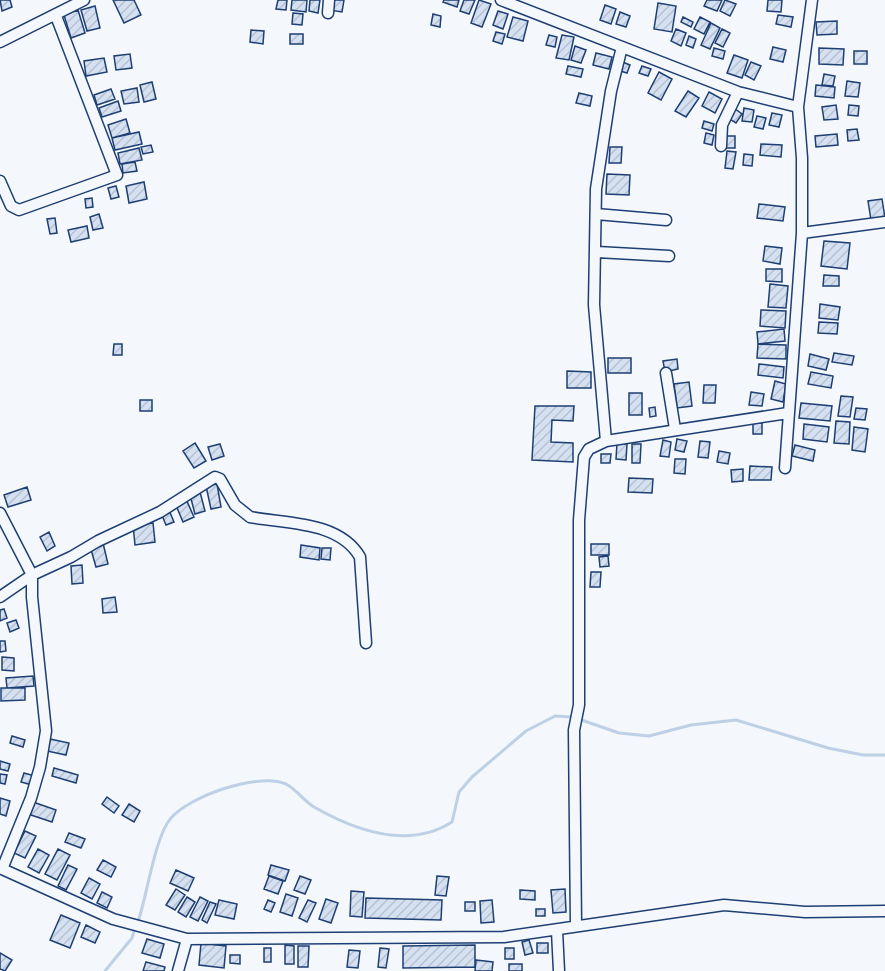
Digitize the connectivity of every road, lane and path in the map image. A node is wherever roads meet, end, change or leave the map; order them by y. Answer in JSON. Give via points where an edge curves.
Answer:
{"nodes":[{"id":1,"x":84,"y":0,"type":"edge"},
{"id":2,"x":329,"y":0,"type":"edge"},
{"id":3,"x":501,"y":0,"type":"edge"},
{"id":4,"x":812,"y":0,"type":"edge"},
{"id":5,"x":328,"y":13,"type":"dead end"},
{"id":6,"x":56,"y":16,"type":"junction"},
{"id":7,"x":0,"y":42,"type":"edge"},
{"id":8,"x":622,"y":47,"type":"junction"},
{"id":9,"x":738,"y":92,"type":"junction"},
{"id":10,"x":798,"y":107,"type":"junction"},
{"id":11,"x":722,"y":146,"type":"dead end"},
{"id":12,"x":0,"y":181,"type":"edge"},
{"id":13,"x":596,"y":214,"type":"junction"},
{"id":14,"x":666,"y":220,"type":"dead end"},
{"id":15,"x":885,"y":222,"type":"edge"},
{"id":16,"x":801,"y":232,"type":"junction"},
{"id":17,"x":597,"y":252,"type":"junction"},
{"id":18,"x":669,"y":256,"type":"dead end"},
{"id":19,"x":666,"y":373,"type":"dead end"},
{"id":20,"x":788,"y":413,"type":"junction"},
{"id":21,"x":675,"y":429,"type":"junction"},
{"id":22,"x":606,"y":441,"type":"junction"},
{"id":23,"x":785,"y":468,"type":"dead end"},
{"id":24,"x":0,"y":513,"type":"edge"},
{"id":25,"x":32,"y":575,"type":"junction"},
{"id":26,"x":0,"y":597,"type":"edge"},
{"id":27,"x":366,"y":643,"type":"dead end"},
{"id":28,"x":1,"y":868,"type":"edge"},
{"id":29,"x":885,"y":911,"type":"edge"},
{"id":30,"x":576,"y":926,"type":"junction"},
{"id":31,"x":557,"y":931,"type":"junction"},
{"id":32,"x":186,"y":939,"type":"junction"},
{"id":33,"x":178,"y":971,"type":"edge"},
{"id":34,"x":559,"y":971,"type":"edge"}],
"edges":[{"from":1,"to":6,"type":"street"},
{"from":2,"to":5,"type":"street"},
{"from":3,"to":8,"type":"street"},
{"from":4,"to":10,"type":"street"},
{"from":6,"to":7,"type":"street"},
{"from":6,"to":12,"type":"street","via":[[117,175],[19,210],[11,206]]},
{"from":8,"to":9,"type":"street"},
{"from":8,"to":13,"type":"street","via":[[611,91],[596,189]]},
{"from":9,"to":10,"type":"street"},
{"from":9,"to":11,"type":"street","via":[[722,124]]},
{"from":10,"to":16,"type":"street"},
{"from":13,"to":14,"type":"street"},
{"from":13,"to":17,"type":"street"},
{"from":15,"to":16,"type":"street"},
{"from":16,"to":20,"type":"street"},
{"from":17,"to":18,"type":"street"},
{"from":17,"to":22,"type":"street","via":[[594,305]]},
{"from":19,"to":21,"type":"street"},
{"from":20,"to":21,"type":"street"},
{"from":20,"to":23,"type":"street"},
{"from":21,"to":22,"type":"street"},
{"from":22,"to":30,"type":"street","via":[[589,448],[584,457],[579,520],[579,705],[574,730]]},
{"from":24,"to":25,"type":"street"},
{"from":25,"to":26,"type":"street"},
{"from":25,"to":27,"type":"street","via":[[160,512],[214,477],[220,479],[242,513],[250,518],[334,532],[353,546],[360,557]]},
{"from":25,"to":28,"type":"street","via":[[46,731],[31,798]]},
{"from":28,"to":32,"type":"street","via":[[69,901]]},
{"from":29,"to":30,"type":"street","via":[[820,913],[724,905]]},
{"from":30,"to":31,"type":"street"},
{"from":31,"to":32,"type":"street","via":[[467,939]]},
{"from":31,"to":34,"type":"street"},
{"from":32,"to":33,"type":"street"}]}
